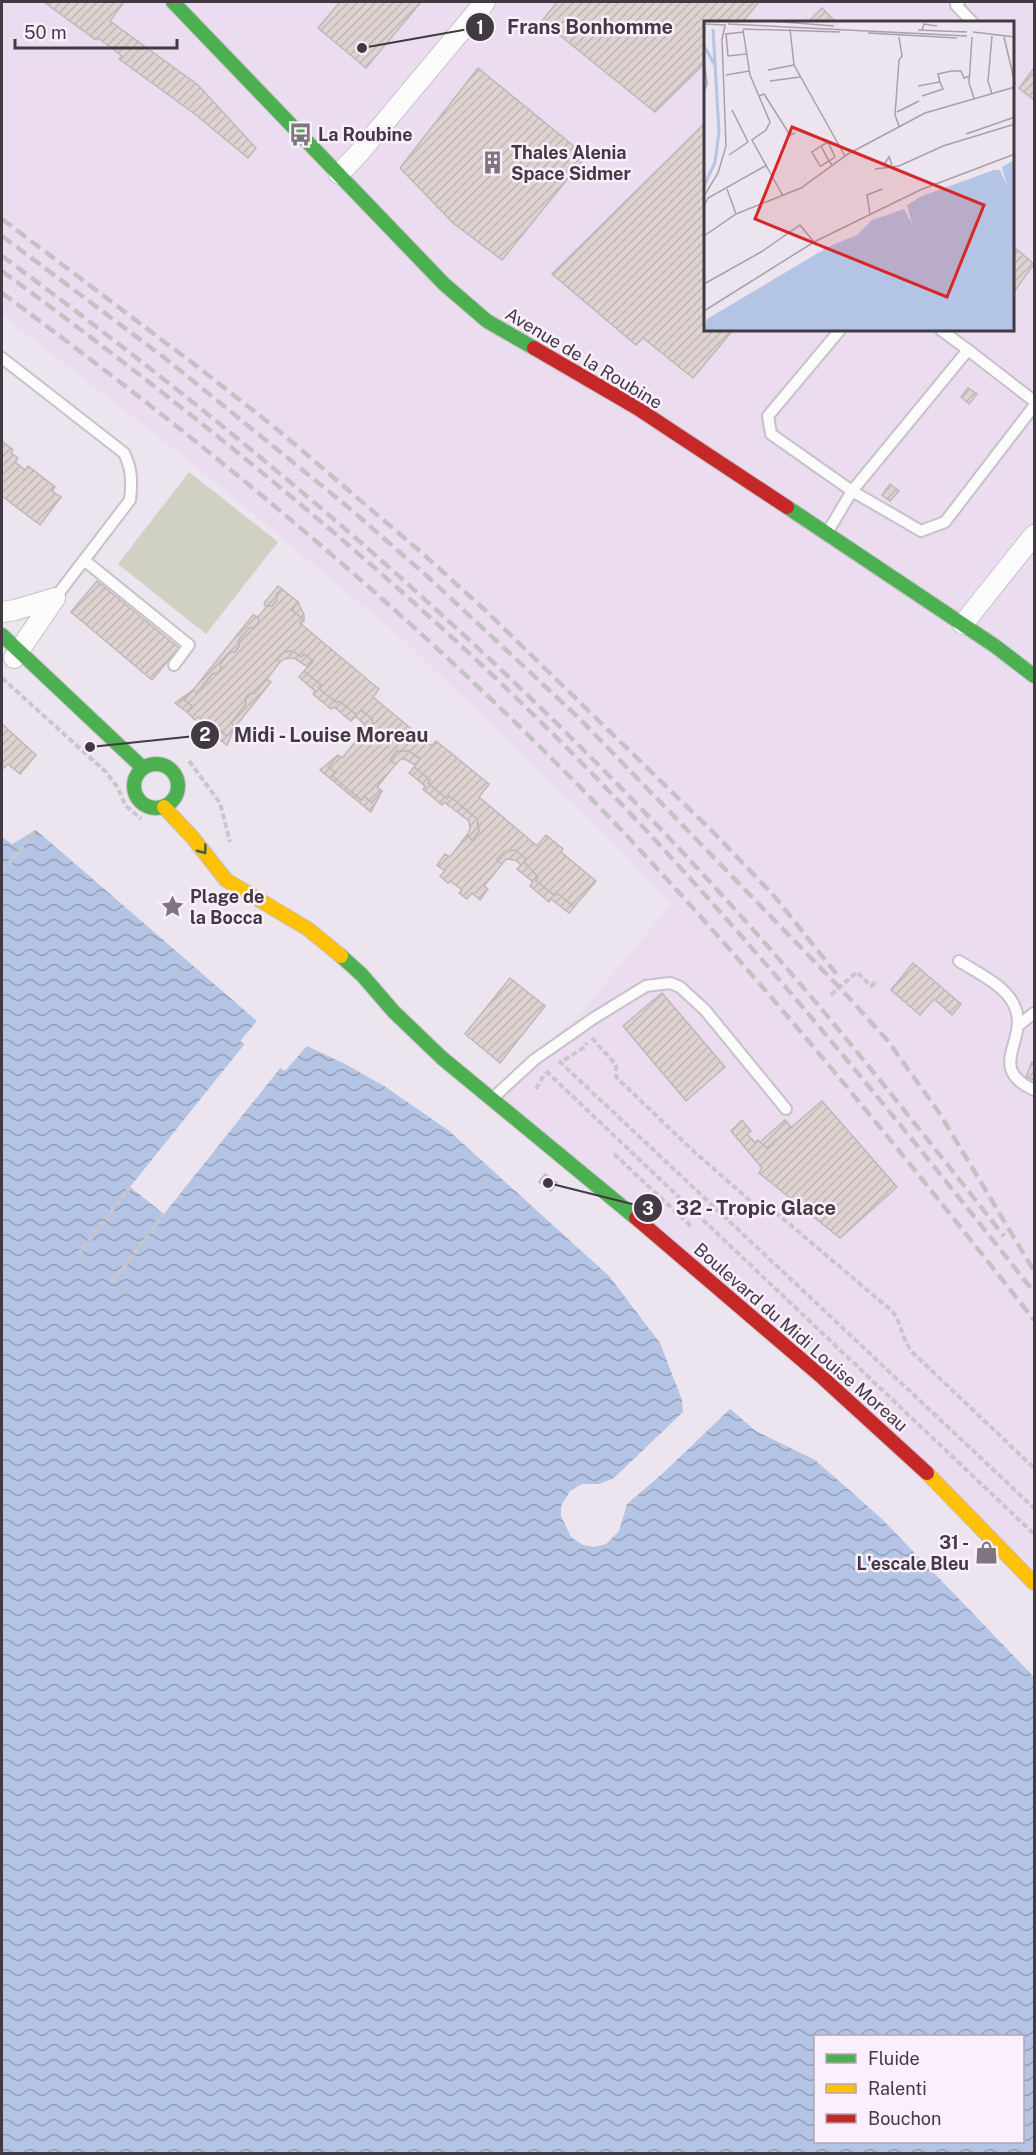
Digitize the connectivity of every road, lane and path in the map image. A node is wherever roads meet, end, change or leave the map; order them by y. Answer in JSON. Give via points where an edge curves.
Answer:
{"nodes":[{"id":1,"x":174,"y":2,"type":"edge"},
{"id":2,"x":485,"y":2,"type":"edge"},
{"id":3,"x":959,"y":2,"type":"edge"},
{"id":4,"x":971,"y":21,"type":"edge"},
{"id":5,"x":339,"y":174,"type":"junction"},
{"id":6,"x":838,"y":332,"type":"edge"},
{"id":7,"x":944,"y":332,"type":"edge"},
{"id":8,"x":968,"y":350,"type":"junction"},
{"id":9,"x":2,"y":358,"type":"edge"},
{"id":10,"x":1035,"y":401,"type":"edge"},
{"id":11,"x":1035,"y":406,"type":"edge"},
{"id":12,"x":852,"y":491,"type":"junction"},
{"id":13,"x":827,"y":534,"type":"junction"},
{"id":14,"x":1035,"y":536,"type":"edge"},
{"id":15,"x":84,"y":560,"type":"junction"},
{"id":16,"x":55,"y":598,"type":"junction"},
{"id":17,"x":2,"y":612,"type":"edge"},
{"id":18,"x":963,"y":624,"type":"junction"},
{"id":19,"x":2,"y":635,"type":"edge"},
{"id":20,"x":11,"y":653,"type":"edge"},
{"id":21,"x":174,"y":665,"type":"dead end"},
{"id":22,"x":1035,"y":676,"type":"edge"},
{"id":23,"x":2,"y":678,"type":"edge"},
{"id":24,"x":143,"y":768,"type":"junction"},
{"id":25,"x":106,"y":772,"type":"dead end"},
{"id":26,"x":134,"y":781,"type":"junction"},
{"id":27,"x":176,"y":795,"type":"junction"},
{"id":28,"x":164,"y":807,"type":"junction"},
{"id":29,"x":36,"y":830,"type":"dead end"},
{"id":30,"x":209,"y":836,"type":"dead end"},
{"id":31,"x":2,"y":872,"type":"edge"},
{"id":32,"x":243,"y":876,"type":"dead end"},
{"id":33,"x":258,"y":900,"type":"junction"},
{"id":34,"x":959,"y":962,"type":"dead end"},
{"id":35,"x":877,"y":981,"type":"dead end"},
{"id":36,"x":831,"y":995,"type":"dead end"},
{"id":37,"x":1035,"y":1013,"type":"edge"},
{"id":38,"x":1019,"y":1025,"type":"junction"},
{"id":39,"x":554,"y":1062,"type":"junction"},
{"id":40,"x":546,"y":1071,"type":"junction"},
{"id":41,"x":536,"y":1089,"type":"dead end"},
{"id":42,"x":1035,"y":1090,"type":"edge"},
{"id":43,"x":492,"y":1099,"type":"junction"},
{"id":44,"x":786,"y":1109,"type":"dead end"},
{"id":45,"x":130,"y":1187,"type":"dead end"},
{"id":46,"x":754,"y":1205,"type":"junction"},
{"id":47,"x":164,"y":1214,"type":"dead end"},
{"id":48,"x":725,"y":1218,"type":"junction"},
{"id":49,"x":78,"y":1255,"type":"dead end"},
{"id":50,"x":111,"y":1282,"type":"dead end"},
{"id":51,"x":1035,"y":1468,"type":"edge"},
{"id":52,"x":1035,"y":1508,"type":"edge"},
{"id":53,"x":1035,"y":1534,"type":"edge"},
{"id":54,"x":1035,"y":1582,"type":"edge"}],
"edges":[{"from":1,"to":5,"type":"main road","name":"Avenue de la Roubine"},
{"from":2,"to":5,"type":"street"},
{"from":3,"to":4,"type":"lane","via":[[956,5]]},
{"from":5,"to":13,"type":"main road","name":"Avenue de la Roubine","via":[[444,284],[487,321],[637,408]]},
{"from":6,"to":12,"type":"lane","via":[[768,416],[771,434]]},
{"from":7,"to":8,"type":"lane"},
{"from":8,"to":10,"type":"lane"},
{"from":8,"to":12,"type":"lane"},
{"from":9,"to":15,"type":"lane","via":[[124,453],[130,466],[130,500]]},
{"from":11,"to":12,"type":"lane","via":[[945,522],[921,531]]},
{"from":12,"to":13,"type":"lane"},
{"from":13,"to":18,"type":"main road","name":"Avenue de la Roubine"},
{"from":14,"to":18,"type":"street"},
{"from":15,"to":16,"type":"lane"},
{"from":15,"to":21,"type":"lane","via":[[189,645]]},
{"from":16,"to":17,"type":"street"},
{"from":16,"to":20,"type":"street"},
{"from":18,"to":22,"type":"main road","name":"Avenue de la Roubine"},
{"from":19,"to":20,"type":"main road","name":"Boulevard du Midi Louise Moreau"},
{"from":20,"to":24,"type":"main road","name":"Boulevard du Midi Louise Moreau"},
{"from":20,"to":26,"type":"main road","name":"Boulevard du Midi Louise Moreau","via":[[129,771]]},
{"from":23,"to":25,"type":"path"},
{"from":24,"to":26,"type":"main road"},
{"from":24,"to":27,"type":"main road","via":[[158,764],[171,771],[178,784]]},
{"from":26,"to":28,"type":"main road","name":"Boulevard du Midi Louise Moreau","via":[[141,803],[156,809]]},
{"from":27,"to":28,"type":"main road"},
{"from":27,"to":30,"type":"main road"},
{"from":28,"to":33,"type":"main road","name":"Boulevard du Midi Louise Moreau","one_way":true,"via":[[226,880]]},
{"from":29,"to":31,"type":"path"},
{"from":32,"to":33,"type":"main road","name":"Boulevard du Midi Louise Moreau"},
{"from":33,"to":43,"type":"main road","name":"Boulevard du Midi Louise Moreau","via":[[308,929],[334,950],[442,1058]]},
{"from":34,"to":38,"type":"lane","via":[[1007,994],[1018,1013]]},
{"from":35,"to":36,"type":"path","via":[[871,986],[857,972]]},
{"from":37,"to":38,"type":"lane"},
{"from":38,"to":42,"type":"lane","via":[[1011,1069],[1021,1083]]},
{"from":39,"to":40,"type":"path"},
{"from":39,"to":46,"type":"path","via":[[568,1059],[593,1038],[616,1065],[616,1077]]},
{"from":39,"to":48,"type":"path"},
{"from":40,"to":41,"type":"path"},
{"from":40,"to":53,"type":"path"},
{"from":43,"to":44,"type":"lane","via":[[534,1060],[594,1018],[646,986],[670,983],[705,1010]]},
{"from":43,"to":54,"type":"main road","name":"Boulevard du Midi Louise Moreau","via":[[814,1370],[933,1479]]},
{"from":45,"to":49,"type":"path"},
{"from":46,"to":48,"type":"path"},
{"from":46,"to":51,"type":"path","via":[[767,1205],[892,1311],[912,1352]]},
{"from":47,"to":50,"type":"path"},
{"from":48,"to":52,"type":"path"}]}
